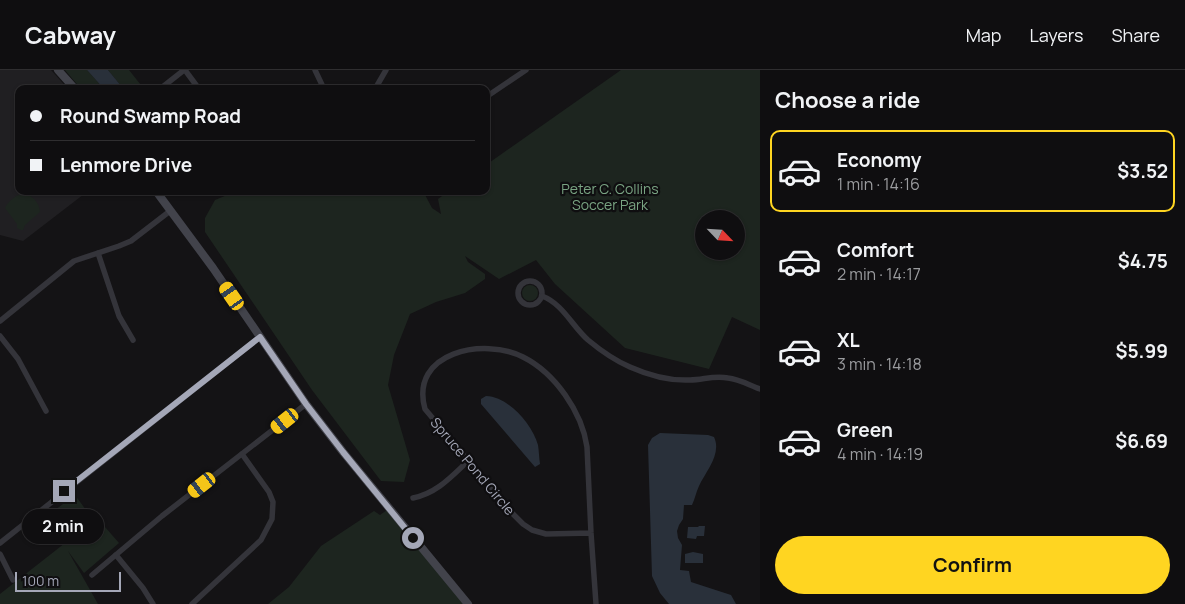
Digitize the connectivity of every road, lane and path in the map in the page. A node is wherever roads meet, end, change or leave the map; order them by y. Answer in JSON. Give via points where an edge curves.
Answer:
{"nodes":[{"id":1,"x":58,"y":70,"type":"edge"},
{"id":2,"x":184,"y":70,"type":"edge"},
{"id":3,"x":315,"y":70,"type":"edge"},
{"id":4,"x":386,"y":70,"type":"edge"},
{"id":5,"x":526,"y":70,"type":"edge"},
{"id":6,"x":71,"y":85,"type":"edge"},
{"id":7,"x":165,"y":85,"type":"edge"},
{"id":8,"x":196,"y":85,"type":"edge"},
{"id":9,"x":322,"y":85,"type":"edge"},
{"id":10,"x":377,"y":85,"type":"edge"},
{"id":11,"x":490,"y":94,"type":"edge"},
{"id":12,"x":159,"y":195,"type":"edge"},
{"id":13,"x":170,"y":211,"type":"junction"},
{"id":14,"x":98,"y":253,"type":"junction"},
{"id":15,"x":542,"y":296,"type":"junction"},
{"id":16,"x":0,"y":321,"type":"edge"},
{"id":17,"x":0,"y":336,"type":"edge"},
{"id":18,"x":260,"y":337,"type":"junction"},
{"id":19,"x":133,"y":340,"type":"dead end"},
{"id":20,"x":760,"y":389,"type":"edge"},
{"id":21,"x":306,"y":404,"type":"junction"},
{"id":22,"x":46,"y":410,"type":"dead end"},
{"id":23,"x":242,"y":454,"type":"junction"},
{"id":24,"x":468,"y":461,"type":"junction"},
{"id":25,"x":413,"y":498,"type":"dead end"},
{"id":26,"x":591,"y":533,"type":"junction"},
{"id":27,"x":0,"y":543,"type":"edge"},
{"id":28,"x":0,"y":554,"type":"edge"},
{"id":29,"x":116,"y":555,"type":"junction"},
{"id":30,"x":92,"y":575,"type":"dead end"},
{"id":31,"x":13,"y":580,"type":"dead end"},
{"id":32,"x":153,"y":604,"type":"edge"},
{"id":33,"x":192,"y":604,"type":"edge"},
{"id":34,"x":468,"y":604,"type":"edge"},
{"id":35,"x":596,"y":604,"type":"edge"}],
"edges":[{"from":1,"to":6,"type":"main road"},
{"from":2,"to":7,"type":"street"},
{"from":2,"to":8,"type":"street"},
{"from":3,"to":9,"type":"street"},
{"from":4,"to":10,"type":"street"},
{"from":5,"to":11,"type":"street"},
{"from":12,"to":13,"type":"main road"},
{"from":13,"to":14,"type":"street","via":[[131,241]]},
{"from":13,"to":18,"type":"main road"},
{"from":14,"to":16,"type":"street","via":[[74,261]]},
{"from":14,"to":19,"type":"street","via":[[119,316]]},
{"from":15,"to":15,"type":"street","via":[[540,285],[534,281],[526,281],[519,289],[520,300],[530,305]]},
{"from":15,"to":20,"type":"street","via":[[552,300],[588,340],[631,368],[678,380],[726,377]]},
{"from":17,"to":22,"type":"street","via":[[18,359]]},
{"from":18,"to":21,"type":"main road"},
{"from":18,"to":27,"type":"street"},
{"from":21,"to":23,"type":"street"},
{"from":21,"to":34,"type":"main road","via":[[372,490]]},
{"from":23,"to":29,"type":"street"},
{"from":23,"to":33,"type":"street","via":[[270,492],[272,520],[261,540]]},
{"from":24,"to":25,"type":"street","via":[[440,488]]},
{"from":24,"to":26,"type":"street","name":"Spruce Pond Circle","via":[[513,514],[532,530],[546,534]]},
{"from":24,"to":26,"type":"street","name":"Spruce Pond Circle","via":[[426,409],[422,387],[426,376],[444,359],[472,349],[506,350],[522,356],[547,374],[581,422],[588,447]]},
{"from":26,"to":35,"type":"street","name":"Spruce Pond Circle"},
{"from":28,"to":31,"type":"street"},
{"from":29,"to":30,"type":"street"},
{"from":29,"to":32,"type":"street"}]}
